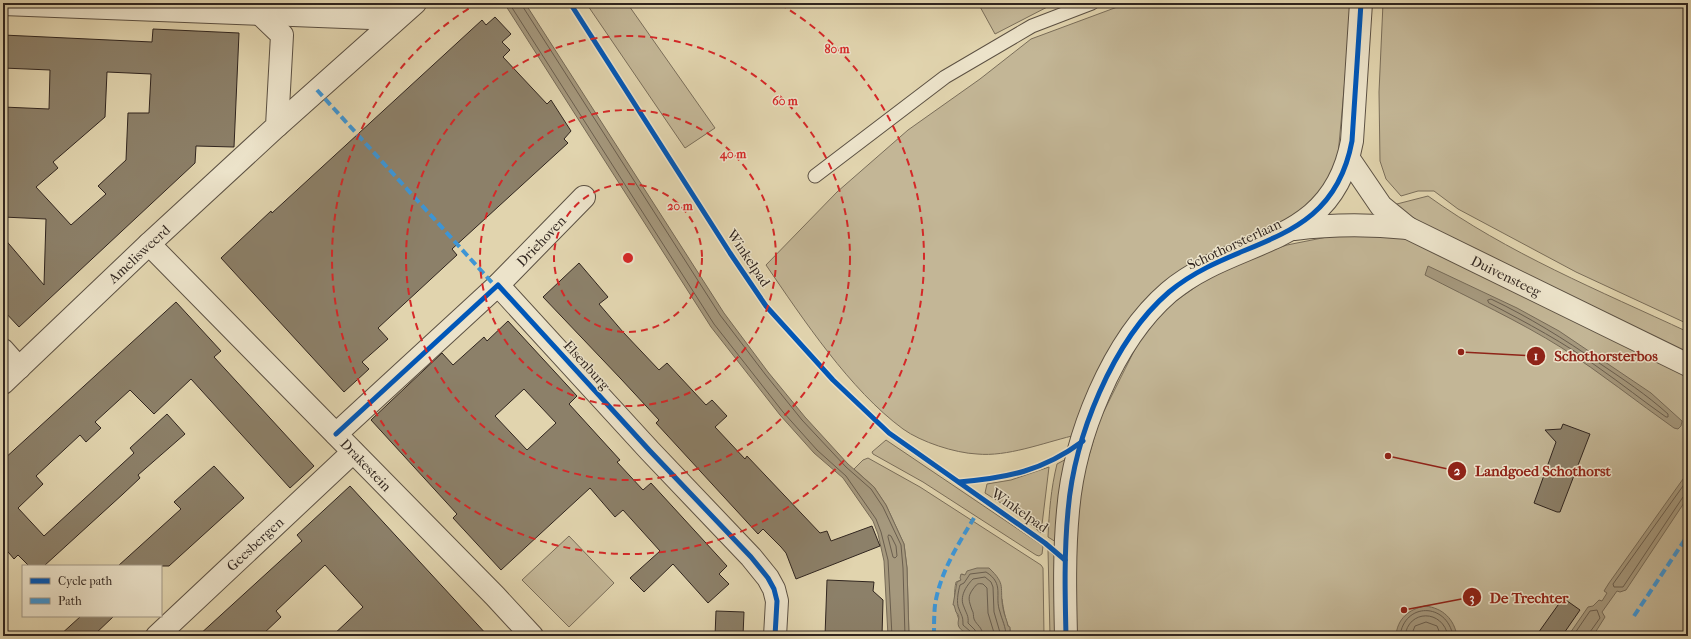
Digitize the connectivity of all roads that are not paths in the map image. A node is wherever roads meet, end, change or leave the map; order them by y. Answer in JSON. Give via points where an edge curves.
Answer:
{"nodes":[{"id":1,"x":415,"y":3,"type":"edge"},
{"id":2,"x":1092,"y":3,"type":"edge"},
{"id":3,"x":1361,"y":3,"type":"edge"},
{"id":4,"x":3,"y":4,"type":"edge"},
{"id":5,"x":259,"y":8,"type":"edge"},
{"id":6,"x":396,"y":19,"type":"junction"},
{"id":7,"x":277,"y":126,"type":"junction"},
{"id":8,"x":1349,"y":159,"type":"junction"},
{"id":9,"x":815,"y":176,"type":"dead end"},
{"id":10,"x":584,"y":197,"type":"dead end"},
{"id":11,"x":1408,"y":228,"type":"junction"},
{"id":12,"x":1291,"y":230,"type":"junction"},
{"id":13,"x":149,"y":244,"type":"junction"},
{"id":14,"x":498,"y":285,"type":"junction"},
{"id":15,"x":3,"y":350,"type":"edge"},
{"id":16,"x":1688,"y":365,"type":"edge"},
{"id":17,"x":19,"y":368,"type":"junction"},
{"id":18,"x":3,"y":383,"type":"edge"},
{"id":19,"x":336,"y":434,"type":"junction"},
{"id":20,"x":353,"y":452,"type":"junction"},
{"id":21,"x":157,"y":636,"type":"edge"},
{"id":22,"x":532,"y":636,"type":"edge"},
{"id":23,"x":775,"y":636,"type":"edge"},
{"id":24,"x":1066,"y":636,"type":"edge"}],
"edges":[{"from":1,"to":6,"type":"street","name":"Amelisweerd"},
{"from":2,"to":9,"type":"lane","via":[[1032,26],[945,77]]},
{"from":3,"to":8,"type":"street","name":"Schothorsterlaan"},
{"from":4,"to":5,"type":"street"},
{"from":5,"to":6,"type":"street"},
{"from":5,"to":7,"type":"street","via":[[282,35]]},
{"from":6,"to":7,"type":"street","name":"Amelisweerd"},
{"from":7,"to":13,"type":"street","name":"Amelisweerd"},
{"from":8,"to":11,"type":"street","name":"Duivensteeg","via":[[1381,206]]},
{"from":8,"to":12,"type":"street","name":"Schothorsterlaan","via":[[1328,198]]},
{"from":10,"to":14,"type":"street","name":"Driehoven"},
{"from":11,"to":12,"type":"street","via":[[1349,224]]},
{"from":11,"to":16,"type":"street","name":"Duivensteeg"},
{"from":12,"to":24,"type":"street","name":"Schothorsterlaan","via":[[1216,263],[1184,281],[1169,292],[1146,316],[1118,356],[1097,397],[1071,488],[1065,560]]},
{"from":13,"to":17,"type":"street","name":"Amelisweerd"},
{"from":13,"to":19,"type":"street","name":"Drakestein"},
{"from":14,"to":19,"type":"street"},
{"from":14,"to":23,"type":"street","name":"Elsenburg","via":[[768,578],[777,602]]},
{"from":15,"to":17,"type":"street"},
{"from":17,"to":18,"type":"street","name":"Amelisweerd"},
{"from":19,"to":20,"type":"street","name":"Drakestein"},
{"from":20,"to":21,"type":"street","name":"Geesbergen"},
{"from":20,"to":22,"type":"street","name":"Drakestein"}]}
